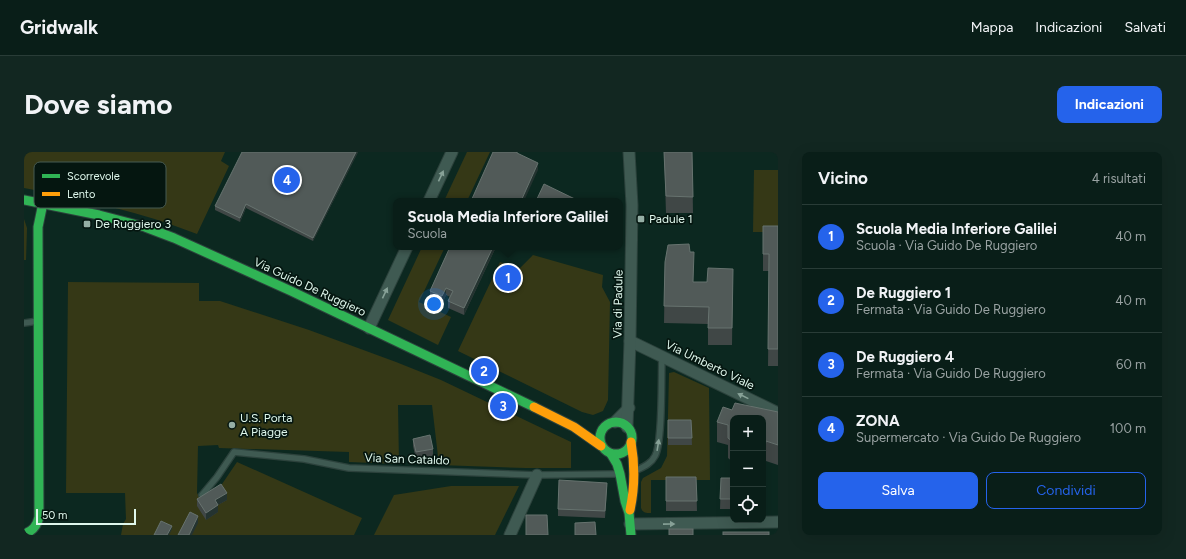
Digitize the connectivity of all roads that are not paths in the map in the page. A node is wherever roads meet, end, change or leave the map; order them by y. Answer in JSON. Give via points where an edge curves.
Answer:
{"nodes":[{"id":1,"x":452,"y":152,"type":"edge"},
{"id":2,"x":629,"y":152,"type":"edge"},
{"id":3,"x":430,"y":198,"type":"edge"},
{"id":4,"x":24,"y":200,"type":"edge"},
{"id":5,"x":34,"y":202,"type":"edge"},
{"id":6,"x":42,"y":208,"type":"edge"},
{"id":7,"x":63,"y":208,"type":"edge"},
{"id":8,"x":406,"y":250,"type":"edge"},
{"id":9,"x":38,"y":321,"type":"junction"},
{"id":10,"x":24,"y":323,"type":"edge"},
{"id":11,"x":369,"y":328,"type":"junction"},
{"id":12,"x":630,"y":341,"type":"junction"},
{"id":13,"x":662,"y":356,"type":"junction"},
{"id":14,"x":629,"y":408,"type":"junction"},
{"id":15,"x":778,"y":413,"type":"edge"},
{"id":16,"x":615,"y":422,"type":"junction"},
{"id":17,"x":574,"y":427,"type":"junction"},
{"id":18,"x":596,"y":427,"type":"junction"},
{"id":19,"x":627,"y":428,"type":"junction"},
{"id":20,"x":631,"y":442,"type":"junction"},
{"id":21,"x":601,"y":446,"type":"junction"},
{"id":22,"x":611,"y":454,"type":"junction"},
{"id":23,"x":634,"y":472,"type":"junction"},
{"id":24,"x":537,"y":474,"type":"junction"},
{"id":25,"x":620,"y":474,"type":"junction"},
{"id":26,"x":202,"y":495,"type":"edge"},
{"id":27,"x":630,"y":518,"type":"junction"},
{"id":28,"x":778,"y":522,"type":"edge"},
{"id":29,"x":32,"y":532,"type":"edge"},
{"id":30,"x":510,"y":535,"type":"edge"},
{"id":31,"x":631,"y":535,"type":"edge"}],
"edges":[{"from":3,"to":1,"type":"street","one_way":true},
{"from":2,"to":12,"type":"street","name":"Via di Padule","via":[[632,205]]},
{"from":4,"to":5,"type":"street","name":"Via Guido De Ruggiero"},
{"from":6,"to":9,"type":"street","via":[[38,227]]},
{"from":7,"to":11,"type":"street","name":"Via Guido De Ruggiero","via":[[160,232],[239,266]]},
{"from":11,"to":8,"type":"street","one_way":true},
{"from":9,"to":10,"type":"lane"},
{"from":9,"to":29,"type":"street","via":[[39,517]]},
{"from":11,"to":17,"type":"street","name":"Via Guido De Ruggiero"},
{"from":12,"to":13,"type":"street","name":"Via Umberto Viale"},
{"from":12,"to":14,"type":"street","name":"Via di Padule"},
{"from":15,"to":13,"type":"street","name":"Via Umberto Viale","one_way":true},
{"from":23,"to":13,"type":"lane","one_way":true,"via":[[649,463],[658,448]]},
{"from":14,"to":16,"type":"street"},
{"from":14,"to":19,"type":"street","name":"Via di Padule"},
{"from":16,"to":18,"type":"street"},
{"from":16,"to":19,"type":"street","via":[[624,424]]},
{"from":17,"to":18,"type":"street","name":"Via Guido De Ruggiero"},
{"from":17,"to":21,"type":"street","name":"Via Guido De Ruggiero"},
{"from":18,"to":21,"type":"street"},
{"from":19,"to":20,"type":"street","via":[[631,434]]},
{"from":20,"to":22,"type":"street","via":[[630,447],[624,452]]},
{"from":20,"to":23,"type":"street"},
{"from":21,"to":22,"type":"street"},
{"from":22,"to":25,"type":"street"},
{"from":23,"to":25,"type":"lane","name":"Via San Cataldo"},
{"from":23,"to":27,"type":"street"},
{"from":24,"to":25,"type":"lane","name":"Via San Cataldo"},
{"from":24,"to":26,"type":"lane","name":"Via San Cataldo","via":[[350,468],[304,459],[234,452]]},
{"from":24,"to":30,"type":"street"},
{"from":25,"to":27,"type":"street"},
{"from":27,"to":28,"type":"street","one_way":true},
{"from":27,"to":31,"type":"street"}]}
